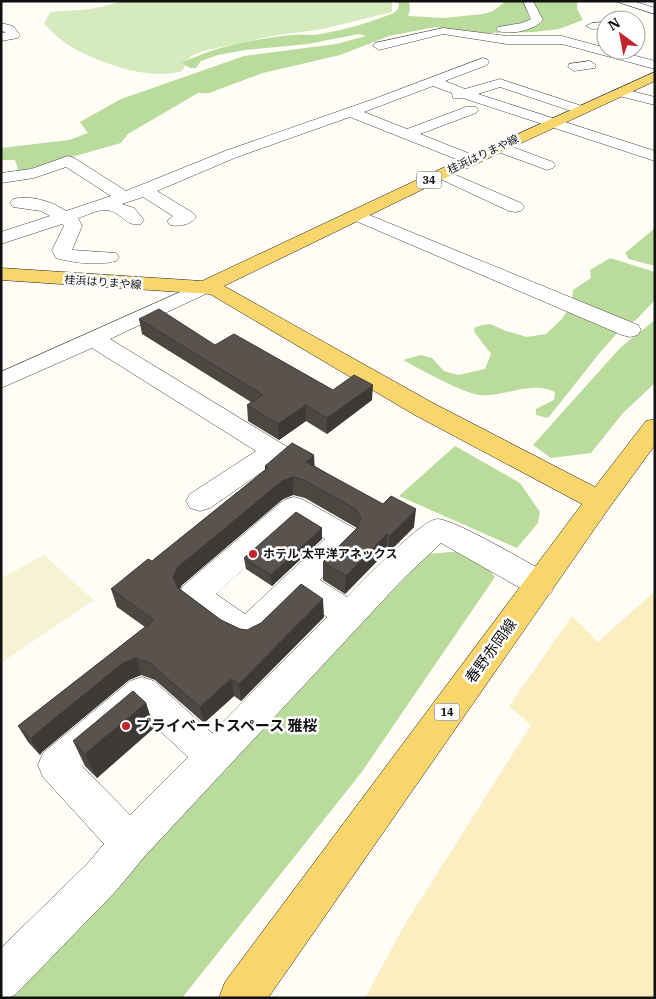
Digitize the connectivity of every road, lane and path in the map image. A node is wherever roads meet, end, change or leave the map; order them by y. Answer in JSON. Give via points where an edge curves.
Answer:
{"nodes":[{"id":1,"x":528,"y":1,"type":"edge"},
{"id":2,"x":620,"y":1,"type":"edge"},
{"id":3,"x":655,"y":11,"type":"edge"},
{"id":4,"x":596,"y":25,"type":"edge"},
{"id":5,"x":1,"y":26,"type":"edge"},
{"id":6,"x":592,"y":26,"type":"dead end"},
{"id":7,"x":462,"y":32,"type":"junction"},
{"id":8,"x":1,"y":37,"type":"edge"},
{"id":9,"x":379,"y":46,"type":"dead end"},
{"id":10,"x":596,"y":48,"type":"edge"},
{"id":11,"x":636,"y":60,"type":"edge"},
{"id":12,"x":483,"y":62,"type":"dead end"},
{"id":13,"x":571,"y":63,"type":"dead end"},
{"id":14,"x":595,"y":66,"type":"dead end"},
{"id":15,"x":655,"y":66,"type":"edge"},
{"id":16,"x":648,"y":79,"type":"edge"},
{"id":17,"x":432,"y":81,"type":"junction"},
{"id":18,"x":622,"y":84,"type":"junction"},
{"id":19,"x":412,"y":89,"type":"junction"},
{"id":20,"x":462,"y":93,"type":"junction"},
{"id":21,"x":445,"y":100,"type":"junction"},
{"id":22,"x":655,"y":101,"type":"edge"},
{"id":23,"x":471,"y":110,"type":"junction"},
{"id":24,"x":580,"y":110,"type":"junction"},
{"id":25,"x":351,"y":112,"type":"junction"},
{"id":26,"x":552,"y":123,"type":"junction"},
{"id":27,"x":531,"y":132,"type":"junction"},
{"id":28,"x":407,"y":134,"type":"junction"},
{"id":29,"x":499,"y":147,"type":"junction"},
{"id":30,"x":655,"y":156,"type":"edge"},
{"id":31,"x":472,"y":160,"type":"junction"},
{"id":32,"x":547,"y":165,"type":"dead end"},
{"id":33,"x":442,"y":174,"type":"junction"},
{"id":34,"x":1,"y":178,"type":"edge"},
{"id":35,"x":144,"y":190,"type":"junction"},
{"id":36,"x":124,"y":197,"type":"junction"},
{"id":37,"x":19,"y":203,"type":"dead end"},
{"id":38,"x":104,"y":203,"type":"junction"},
{"id":39,"x":515,"y":207,"type":"dead end"},
{"id":40,"x":357,"y":215,"type":"junction"},
{"id":41,"x":63,"y":218,"type":"junction"},
{"id":42,"x":135,"y":220,"type":"dead end"},
{"id":43,"x":176,"y":221,"type":"dead end"},
{"id":44,"x":1,"y":238,"type":"edge"},
{"id":45,"x":109,"y":257,"type":"dead end"},
{"id":46,"x":1,"y":274,"type":"edge"},
{"id":47,"x":205,"y":287,"type":"junction"},
{"id":48,"x":156,"y":308,"type":"junction"},
{"id":49,"x":178,"y":323,"type":"edge"},
{"id":50,"x":630,"y":330,"type":"dead end"},
{"id":51,"x":92,"y":338,"type":"junction"},
{"id":52,"x":1,"y":381,"type":"edge"},
{"id":53,"x":655,"y":427,"type":"edge"},
{"id":54,"x":200,"y":501,"type":"dead end"},
{"id":55,"x":599,"y":501,"type":"junction"},
{"id":56,"x":299,"y":582,"type":"junction"},
{"id":57,"x":540,"y":584,"type":"junction"},
{"id":58,"x":349,"y":615,"type":"junction"},
{"id":59,"x":213,"y":757,"type":"junction"},
{"id":60,"x":130,"y":843,"type":"junction"},
{"id":61,"x":1,"y":980,"type":"edge"},
{"id":62,"x":241,"y":998,"type":"edge"}],
"edges":[{"from":1,"to":7,"type":"street","via":[[537,20],[533,24],[520,28]]},
{"from":2,"to":3,"type":"street"},
{"from":4,"to":6,"type":"street"},
{"from":5,"to":8,"type":"street","via":[[9,28],[14,35]]},
{"from":7,"to":9,"type":"street","via":[[443,31]]},
{"from":7,"to":10,"type":"street","via":[[507,40],[562,40]]},
{"from":11,"to":15,"type":"street"},
{"from":12,"to":17,"type":"street"},
{"from":13,"to":14,"type":"street"},
{"from":16,"to":18,"type":"main road","name":"桂浜はりまや線","number":"34"},
{"from":17,"to":19,"type":"street"},
{"from":17,"to":20,"type":"street"},
{"from":18,"to":22,"type":"street"},
{"from":18,"to":24,"type":"main road","name":"桂浜はりまや線","number":"34"},
{"from":19,"to":21,"type":"street"},
{"from":19,"to":25,"type":"street"},
{"from":20,"to":21,"type":"street"},
{"from":20,"to":24,"type":"street","via":[[500,83]]},
{"from":20,"to":26,"type":"street"},
{"from":21,"to":23,"type":"street"},
{"from":23,"to":27,"type":"street"},
{"from":23,"to":28,"type":"street"},
{"from":24,"to":26,"type":"main road","name":"桂浜はりまや線","number":"34"},
{"from":25,"to":28,"type":"street"},
{"from":25,"to":35,"type":"street","via":[[231,154]]},
{"from":26,"to":27,"type":"main road","name":"桂浜はりまや線","number":"34"},
{"from":26,"to":30,"type":"street"},
{"from":27,"to":29,"type":"main road","name":"桂浜はりまや線","number":"34"},
{"from":28,"to":31,"type":"street"},
{"from":29,"to":31,"type":"main road","name":"桂浜はりまや線","number":"34"},
{"from":29,"to":32,"type":"street"},
{"from":31,"to":33,"type":"main road","name":"桂浜はりまや線","number":"34"},
{"from":33,"to":39,"type":"street"},
{"from":33,"to":40,"type":"main road","name":"桂浜はりまや線","number":"34"},
{"from":34,"to":36,"type":"street","via":[[34,173],[68,161]]},
{"from":35,"to":36,"type":"street"},
{"from":35,"to":43,"type":"street","via":[[187,217]]},
{"from":36,"to":38,"type":"street"},
{"from":37,"to":41,"type":"street","via":[[46,206]]},
{"from":38,"to":41,"type":"street"},
{"from":38,"to":42,"type":"street","via":[[128,212]]},
{"from":40,"to":47,"type":"main road","name":"桂浜はりまや線","number":"34"},
{"from":40,"to":50,"type":"street"},
{"from":41,"to":44,"type":"street"},
{"from":41,"to":45,"type":"street","via":[[73,226],[63,254]]},
{"from":46,"to":47,"type":"main road","name":"桂浜はりまや線","number":"34"},
{"from":47,"to":48,"type":"street"},
{"from":47,"to":55,"type":"main road","name":"桂浜はりまや線","number":"34","via":[[230,296],[422,408]]},
{"from":48,"to":49,"type":"street"},
{"from":48,"to":51,"type":"street"},
{"from":51,"to":52,"type":"street"},
{"from":51,"to":54,"type":"street","via":[[277,453]]},
{"from":53,"to":55,"type":"main road","name":"春野赤岡線","number":"14"},
{"from":55,"to":57,"type":"main road","name":"春野赤岡線","number":"14"},
{"from":56,"to":56,"type":"street","via":[[345,538],[294,507],[194,595],[247,632]]},
{"from":56,"to":58,"type":"street"},
{"from":57,"to":58,"type":"street","via":[[437,530]]},
{"from":57,"to":62,"type":"main road","name":"春野赤岡線","number":"14"},
{"from":58,"to":59,"type":"street"},
{"from":59,"to":60,"type":"street"},
{"from":59,"to":60,"type":"street","via":[[142,692],[56,765]]},
{"from":60,"to":61,"type":"street","via":[[102,877]]}]}
